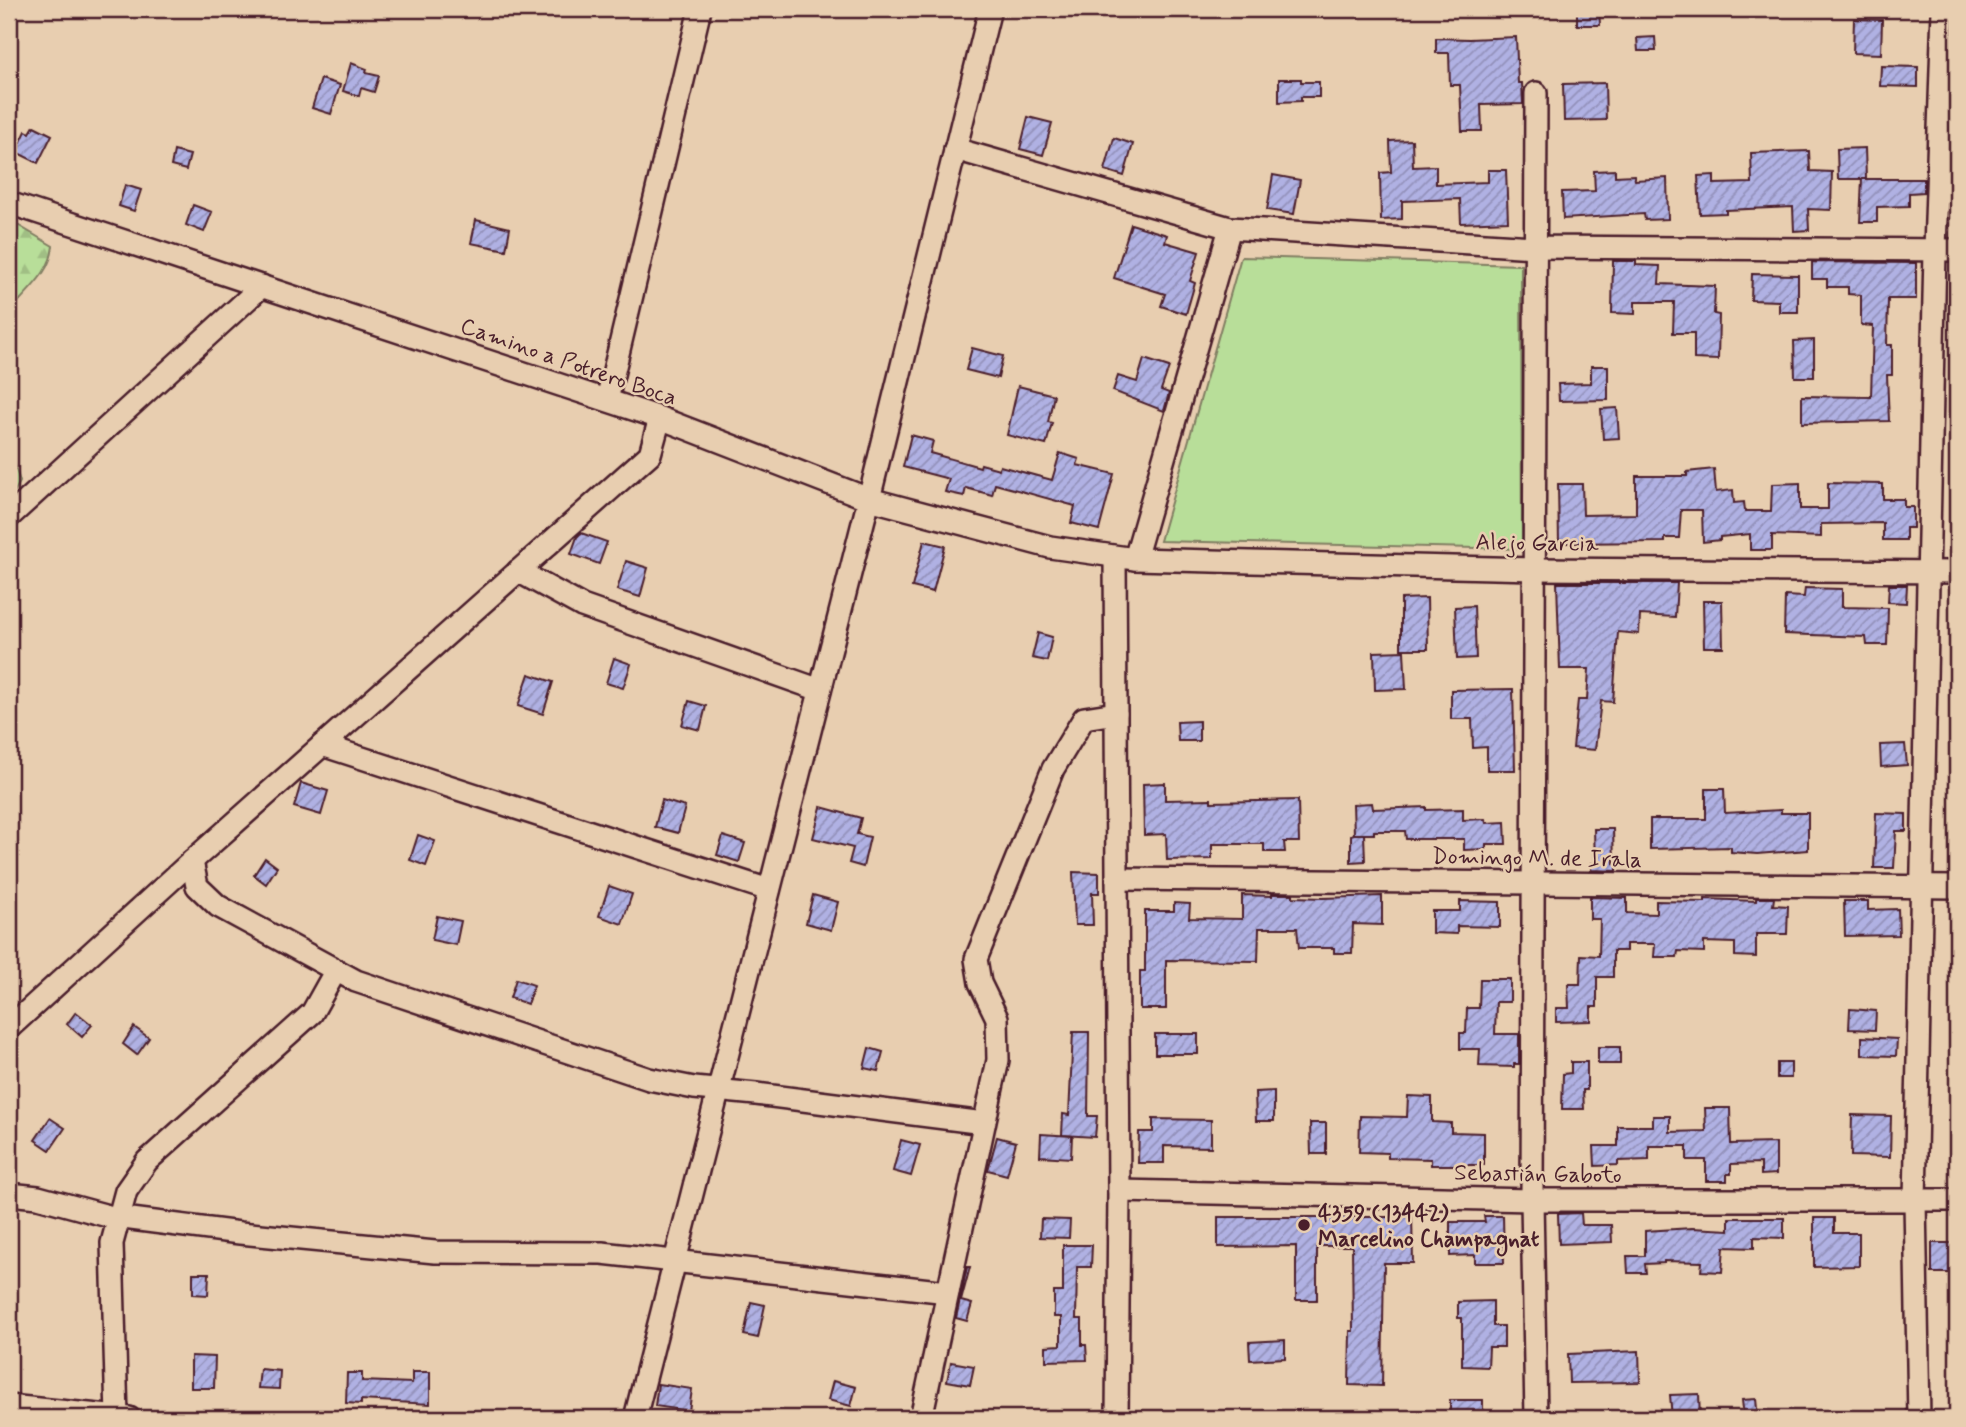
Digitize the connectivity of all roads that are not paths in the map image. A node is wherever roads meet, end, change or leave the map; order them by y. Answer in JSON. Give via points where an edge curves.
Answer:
{"nodes":[{"id":1,"x":700,"y":9,"type":"edge"},
{"id":2,"x":990,"y":9,"type":"edge"},
{"id":3,"x":1943,"y":9,"type":"edge"},
{"id":4,"x":1536,"y":93,"type":"dead end"},
{"id":5,"x":955,"y":149,"type":"junction"},
{"id":6,"x":9,"y":203,"type":"edge"},
{"id":7,"x":1230,"y":228,"type":"junction"},
{"id":8,"x":1535,"y":247,"type":"junction"},
{"id":9,"x":1935,"y":250,"type":"junction"},
{"id":10,"x":1957,"y":250,"type":"edge"},
{"id":11,"x":262,"y":286,"type":"junction"},
{"id":12,"x":607,"y":400,"type":"junction"},
{"id":13,"x":660,"y":418,"type":"junction"},
{"id":14,"x":869,"y":499,"type":"junction"},
{"id":15,"x":9,"y":517,"type":"edge"},
{"id":16,"x":1125,"y":558,"type":"junction"},
{"id":17,"x":1534,"y":569,"type":"junction"},
{"id":18,"x":518,"y":571,"type":"junction"},
{"id":19,"x":1927,"y":572,"type":"junction"},
{"id":20,"x":1957,"y":572,"type":"edge"},
{"id":21,"x":820,"y":690,"type":"junction"},
{"id":22,"x":1116,"y":713,"type":"junction"},
{"id":23,"x":322,"y":745,"type":"junction"},
{"id":24,"x":192,"y":861,"type":"junction"},
{"id":25,"x":1117,"y":879,"type":"junction"},
{"id":26,"x":1533,"y":883,"type":"junction"},
{"id":27,"x":1921,"y":887,"type":"junction"},
{"id":28,"x":1957,"y":887,"type":"edge"},
{"id":29,"x":769,"y":890,"type":"junction"},
{"id":30,"x":336,"y":970,"type":"junction"},
{"id":31,"x":9,"y":1028,"type":"edge"},
{"id":32,"x":718,"y":1091,"type":"junction"},
{"id":33,"x":984,"y":1123,"type":"junction"},
{"id":34,"x":1119,"y":1191,"type":"junction"},
{"id":35,"x":9,"y":1194,"type":"edge"},
{"id":36,"x":1532,"y":1200,"type":"junction"},
{"id":37,"x":1957,"y":1200,"type":"edge"},
{"id":38,"x":1915,"y":1201,"type":"junction"},
{"id":39,"x":119,"y":1217,"type":"junction"},
{"id":40,"x":674,"y":1261,"type":"junction"},
{"id":41,"x":948,"y":1292,"type":"junction"},
{"id":42,"x":9,"y":1406,"type":"edge"},
{"id":43,"x":122,"y":1418,"type":"edge"},
{"id":44,"x":635,"y":1418,"type":"edge"},
{"id":45,"x":921,"y":1418,"type":"edge"},
{"id":46,"x":1117,"y":1418,"type":"edge"},
{"id":47,"x":1536,"y":1418,"type":"edge"},
{"id":48,"x":1919,"y":1418,"type":"edge"}],
"edges":[{"from":1,"to":12,"type":"street"},
{"from":2,"to":5,"type":"street"},
{"from":3,"to":9,"type":"street"},
{"from":4,"to":8,"type":"street"},
{"from":5,"to":7,"type":"street"},
{"from":5,"to":14,"type":"street"},
{"from":6,"to":11,"type":"street","name":"Camino a Potrero Boca"},
{"from":7,"to":8,"type":"street"},
{"from":7,"to":16,"type":"street"},
{"from":8,"to":9,"type":"street"},
{"from":8,"to":17,"type":"street"},
{"from":9,"to":10,"type":"street"},
{"from":9,"to":19,"type":"street"},
{"from":11,"to":12,"type":"street","name":"Camino a Potrero Boca"},
{"from":11,"to":15,"type":"street"},
{"from":12,"to":13,"type":"street","name":"Camino a Potrero Boca"},
{"from":13,"to":14,"type":"street","name":"Camino a Potrero Boca"},
{"from":13,"to":18,"type":"street","via":[[650,454]]},
{"from":14,"to":16,"type":"street","name":"Camino a Potrero Boca","via":[[1050,547]]},
{"from":14,"to":21,"type":"street"},
{"from":16,"to":17,"type":"street","name":"Alejo Garcia"},
{"from":16,"to":22,"type":"street"},
{"from":17,"to":19,"type":"street","name":"Alejo Garcia"},
{"from":17,"to":26,"type":"street"},
{"from":18,"to":21,"type":"street","via":[[582,606]]},
{"from":18,"to":23,"type":"street"},
{"from":19,"to":20,"type":"street","name":"Alejo Garcia"},
{"from":19,"to":27,"type":"street"},
{"from":21,"to":29,"type":"street"},
{"from":22,"to":25,"type":"street"},
{"from":22,"to":33,"type":"street","via":[[1084,718],[1053,769],[976,959],[999,1036]]},
{"from":23,"to":24,"type":"street"},
{"from":23,"to":29,"type":"street"},
{"from":24,"to":30,"type":"street","via":[[197,886],[218,906]]},
{"from":24,"to":31,"type":"street"},
{"from":25,"to":26,"type":"street","name":"Domingo M. de Irala"},
{"from":25,"to":34,"type":"street"},
{"from":26,"to":27,"type":"street","name":"Domingo M. de Irala"},
{"from":26,"to":36,"type":"street"},
{"from":27,"to":28,"type":"street","name":"Domingo M. de Irala"},
{"from":27,"to":38,"type":"street"},
{"from":29,"to":32,"type":"street"},
{"from":30,"to":32,"type":"street","via":[[356,981],[649,1079]]},
{"from":30,"to":39,"type":"street","via":[[312,1013],[148,1161],[126,1191]]},
{"from":32,"to":33,"type":"street"},
{"from":32,"to":40,"type":"street"},
{"from":33,"to":41,"type":"street"},
{"from":34,"to":36,"type":"street","name":"Sebastián Gaboto"},
{"from":34,"to":46,"type":"street"},
{"from":35,"to":39,"type":"street"},
{"from":36,"to":38,"type":"street","name":"Sebastián Gaboto"},
{"from":36,"to":47,"type":"street"},
{"from":37,"to":38,"type":"street","name":"Sebastián Gaboto"},
{"from":38,"to":48,"type":"street"},
{"from":39,"to":40,"type":"street","via":[[435,1252],[602,1253]]},
{"from":39,"to":43,"type":"street","via":[[112,1242]]},
{"from":40,"to":41,"type":"street"},
{"from":40,"to":44,"type":"street"},
{"from":41,"to":45,"type":"street"},
{"from":42,"to":43,"type":"street"}]}
